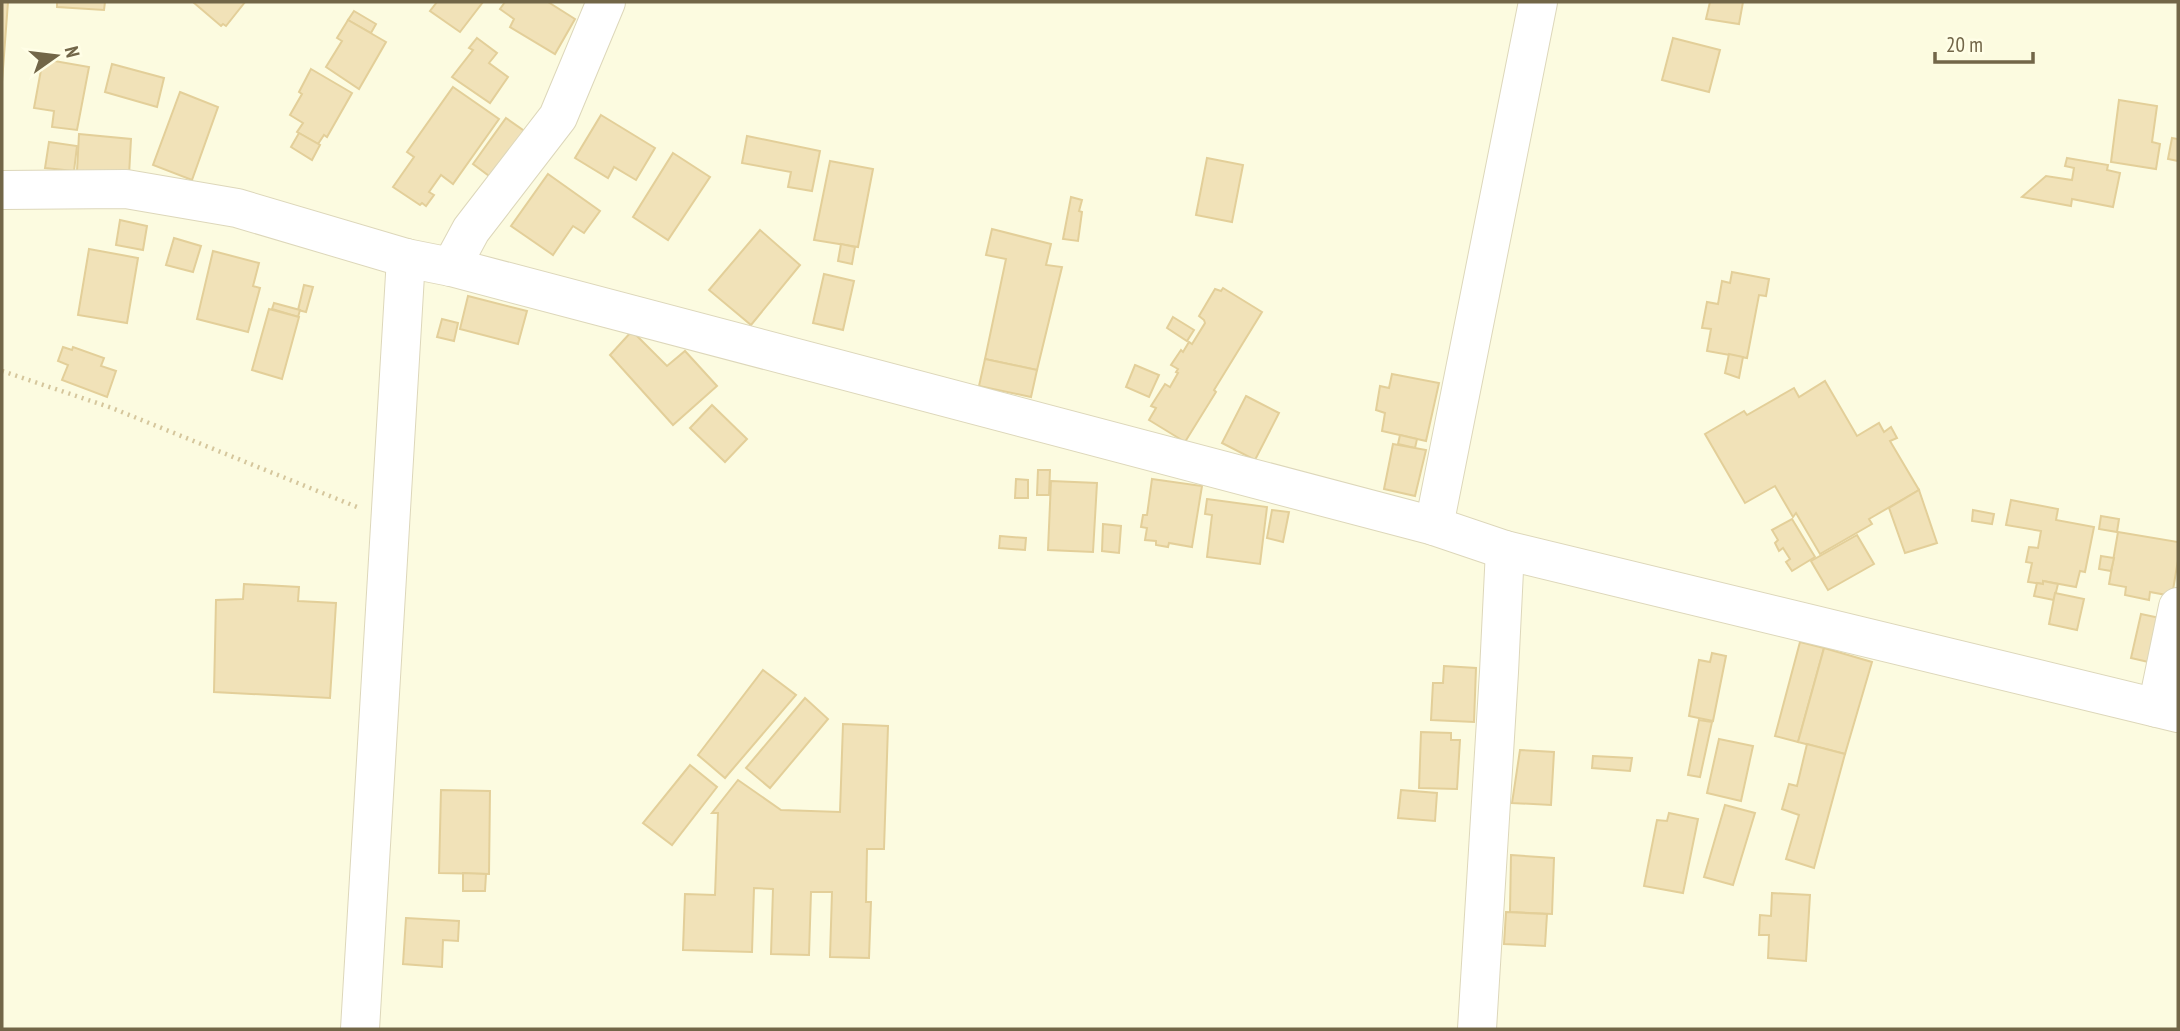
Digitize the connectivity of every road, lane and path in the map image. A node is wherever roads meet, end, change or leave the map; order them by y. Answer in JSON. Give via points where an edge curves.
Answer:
{"nodes":[{"id":1,"x":606,"y":2,"type":"edge"},
{"id":2,"x":1538,"y":2,"type":"edge"},
{"id":3,"x":2,"y":190,"type":"edge"},
{"id":4,"x":406,"y":258,"type":"junction"},
{"id":5,"x":451,"y":267,"type":"junction"},
{"id":6,"x":2,"y":371,"type":"edge"},
{"id":7,"x":390,"y":520,"type":"junction"},
{"id":8,"x":1434,"y":526,"type":"junction"},
{"id":9,"x":1504,"y":550,"type":"junction"},
{"id":10,"x":2178,"y":607,"type":"edge"},
{"id":11,"x":2168,"y":711,"type":"edge"},
{"id":12,"x":360,"y":1029,"type":"edge"},
{"id":13,"x":1477,"y":1029,"type":"edge"}],
"edges":[{"from":1,"to":5,"type":"street","via":[[558,117],[471,230]]},
{"from":2,"to":8,"type":"street"},
{"from":3,"to":4,"type":"street","via":[[126,189],[176,197],[237,208]]},
{"from":4,"to":5,"type":"street"},
{"from":4,"to":7,"type":"street"},
{"from":5,"to":8,"type":"street"},
{"from":6,"to":7,"type":"path","via":[[112,408]]},
{"from":7,"to":12,"type":"street"},
{"from":8,"to":9,"type":"street"},
{"from":9,"to":11,"type":"street"},
{"from":9,"to":13,"type":"street"},
{"from":10,"to":11,"type":"street"}]}
